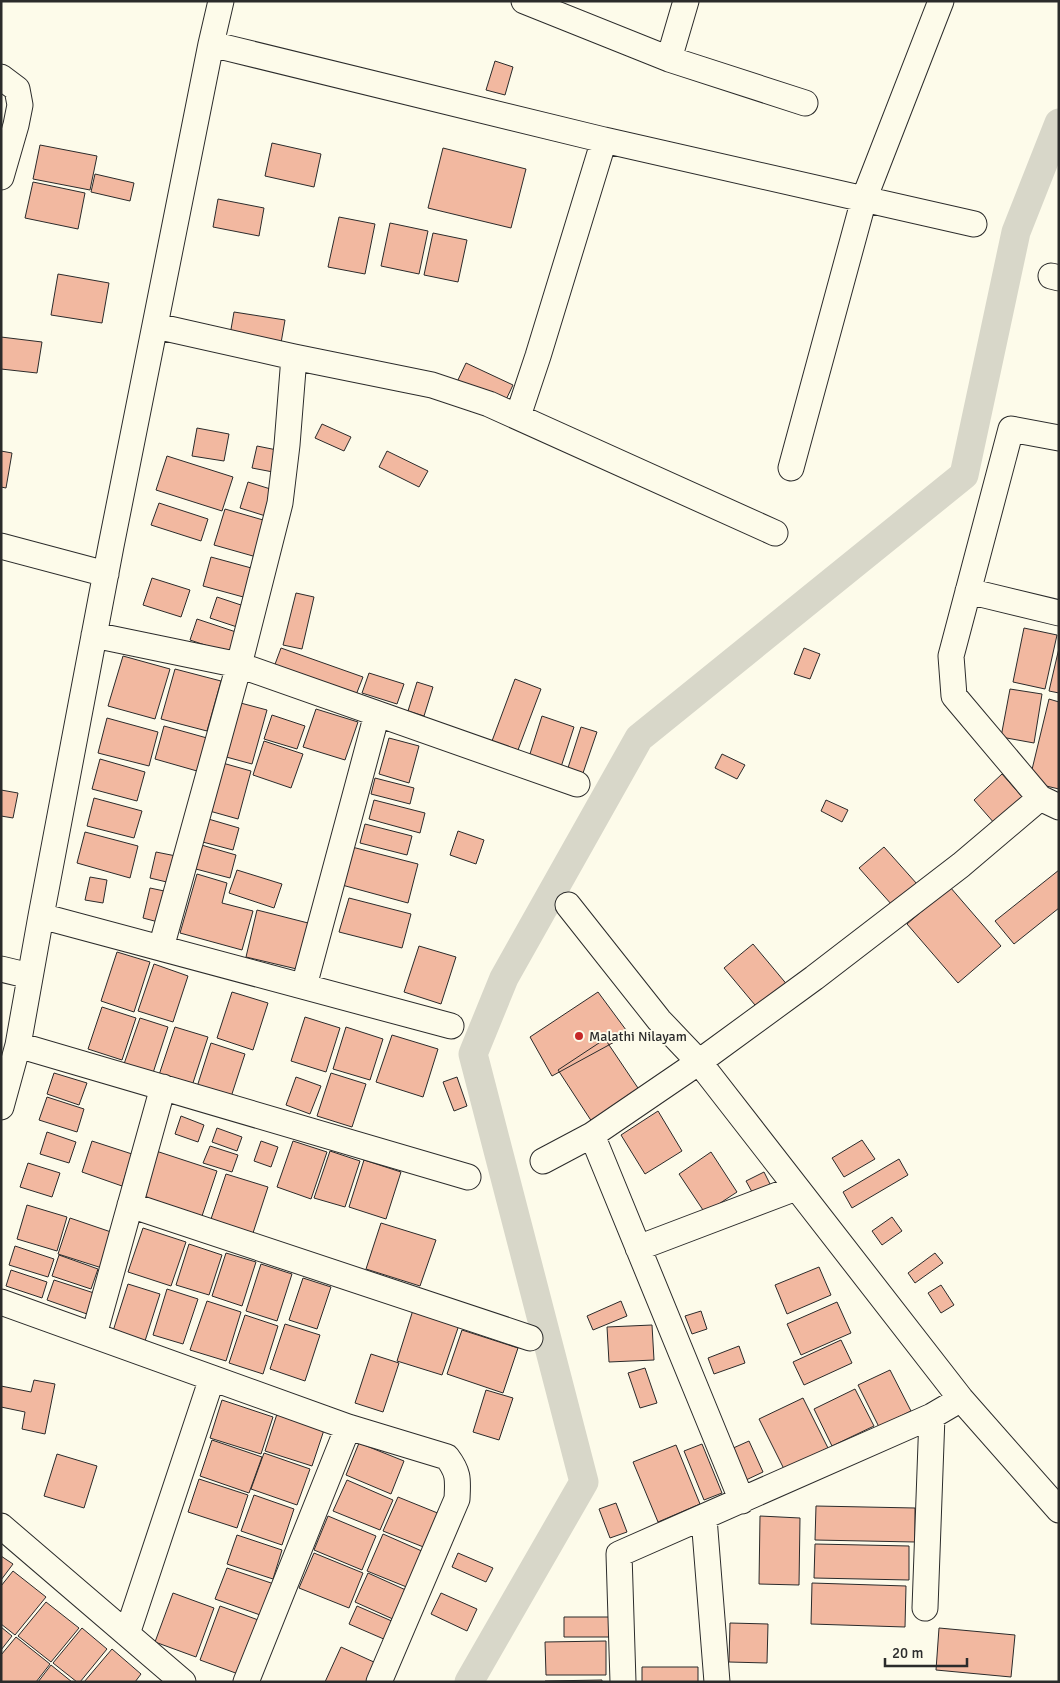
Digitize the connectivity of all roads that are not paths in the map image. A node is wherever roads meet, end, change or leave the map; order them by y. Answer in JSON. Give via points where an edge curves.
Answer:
{"nodes":[{"id":1,"x":221,"y":1,"type":"edge"},
{"id":2,"x":524,"y":1,"type":"edge"},
{"id":3,"x":686,"y":1,"type":"edge"},
{"id":4,"x":941,"y":1,"type":"edge"},
{"id":5,"x":211,"y":44,"type":"junction"},
{"id":6,"x":669,"y":59,"type":"junction"},
{"id":7,"x":1,"y":77,"type":"edge"},
{"id":8,"x":805,"y":103,"type":"dead end"},
{"id":9,"x":604,"y":140,"type":"junction"},
{"id":10,"x":1,"y":176,"type":"edge"},
{"id":11,"x":864,"y":199,"type":"junction"},
{"id":12,"x":974,"y":224,"type":"dead end"},
{"id":13,"x":156,"y":326,"type":"junction"},
{"id":14,"x":294,"y":357,"type":"junction"},
{"id":15,"x":518,"y":416,"type":"junction"},
{"id":16,"x":1059,"y":438,"type":"edge"},
{"id":17,"x":791,"y":468,"type":"dead end"},
{"id":18,"x":775,"y":533,"type":"dead end"},
{"id":19,"x":1,"y":546,"type":"edge"},
{"id":20,"x":106,"y":574,"type":"junction"},
{"id":21,"x":968,"y":591,"type":"junction"},
{"id":22,"x":1059,"y":613,"type":"edge"},
{"id":23,"x":94,"y":634,"type":"junction"},
{"id":24,"x":239,"y":665,"type":"junction"},
{"id":25,"x":377,"y":714,"type":"junction"},
{"id":26,"x":577,"y":784,"type":"dead end"},
{"id":27,"x":1049,"y":802,"type":"edge"},
{"id":28,"x":568,"y":905,"type":"dead end"},
{"id":29,"x":40,"y":916,"type":"junction"},
{"id":30,"x":161,"y":948,"type":"junction"},
{"id":31,"x":1,"y":969,"type":"edge"},
{"id":32,"x":30,"y":976,"type":"junction"},
{"id":33,"x":304,"y":986,"type":"junction"},
{"id":34,"x":451,"y":1026,"type":"dead end"},
{"id":35,"x":18,"y":1045,"type":"junction"},
{"id":36,"x":698,"y":1062,"type":"junction"},
{"id":37,"x":163,"y":1087,"type":"junction"},
{"id":38,"x":1,"y":1108,"type":"edge"},
{"id":39,"x":592,"y":1135,"type":"junction"},
{"id":40,"x":543,"y":1162,"type":"dead end"},
{"id":41,"x":468,"y":1177,"type":"dead end"},
{"id":42,"x":796,"y":1188,"type":"junction"},
{"id":43,"x":130,"y":1205,"type":"junction"},
{"id":44,"x":638,"y":1248,"type":"junction"},
{"id":45,"x":1,"y":1302,"type":"edge"},
{"id":46,"x":94,"y":1334,"type":"junction"},
{"id":47,"x":530,"y":1338,"type":"dead end"},
{"id":48,"x":212,"y":1378,"type":"junction"},
{"id":49,"x":961,"y":1399,"type":"junction"},
{"id":50,"x":932,"y":1416,"type":"junction"},
{"id":51,"x":348,"y":1427,"type":"junction"},
{"id":52,"x":742,"y":1501,"type":"junction"},
{"id":53,"x":1059,"y":1510,"type":"edge"},
{"id":54,"x":704,"y":1518,"type":"junction"},
{"id":55,"x":1,"y":1526,"type":"edge"},
{"id":56,"x":925,"y":1608,"type":"dead end"},
{"id":57,"x":127,"y":1634,"type":"junction"},
{"id":58,"x":183,"y":1682,"type":"edge"},
{"id":59,"x":246,"y":1682,"type":"edge"},
{"id":60,"x":379,"y":1682,"type":"edge"},
{"id":61,"x":623,"y":1682,"type":"edge"},
{"id":62,"x":717,"y":1682,"type":"edge"}],
"edges":[{"from":1,"to":5,"type":"street"},
{"from":2,"to":6,"type":"street"},
{"from":3,"to":6,"type":"street"},
{"from":4,"to":11,"type":"street"},
{"from":5,"to":9,"type":"street"},
{"from":5,"to":13,"type":"street"},
{"from":6,"to":8,"type":"street"},
{"from":7,"to":10,"type":"street","via":[[18,89],[20,105]]},
{"from":9,"to":11,"type":"street"},
{"from":9,"to":15,"type":"street"},
{"from":11,"to":12,"type":"street"},
{"from":11,"to":17,"type":"street"},
{"from":13,"to":14,"type":"street"},
{"from":13,"to":20,"type":"street"},
{"from":14,"to":15,"type":"street","via":[[432,385]]},
{"from":14,"to":24,"type":"street","via":[[280,503]]},
{"from":15,"to":18,"type":"street"},
{"from":16,"to":21,"type":"street","via":[[1012,429]]},
{"from":19,"to":20,"type":"street"},
{"from":20,"to":23,"type":"street"},
{"from":21,"to":22,"type":"street"},
{"from":21,"to":27,"type":"street","via":[[952,656],[954,696]]},
{"from":23,"to":24,"type":"street"},
{"from":23,"to":29,"type":"street"},
{"from":24,"to":25,"type":"street"},
{"from":24,"to":30,"type":"street"},
{"from":25,"to":26,"type":"street"},
{"from":25,"to":33,"type":"street"},
{"from":27,"to":36,"type":"street"},
{"from":28,"to":36,"type":"street","via":[[659,1020]]},
{"from":29,"to":30,"type":"street"},
{"from":29,"to":32,"type":"street"},
{"from":30,"to":33,"type":"street"},
{"from":31,"to":32,"type":"street"},
{"from":32,"to":35,"type":"street"},
{"from":33,"to":34,"type":"street"},
{"from":35,"to":37,"type":"street"},
{"from":35,"to":38,"type":"street"},
{"from":36,"to":39,"type":"street"},
{"from":36,"to":42,"type":"street"},
{"from":37,"to":41,"type":"street"},
{"from":37,"to":43,"type":"street"},
{"from":39,"to":40,"type":"street"},
{"from":39,"to":44,"type":"street"},
{"from":42,"to":44,"type":"street"},
{"from":42,"to":49,"type":"street"},
{"from":43,"to":46,"type":"street"},
{"from":43,"to":47,"type":"street"},
{"from":44,"to":52,"type":"street"},
{"from":45,"to":46,"type":"street"},
{"from":46,"to":48,"type":"street"},
{"from":48,"to":51,"type":"street"},
{"from":48,"to":57,"type":"street"},
{"from":49,"to":50,"type":"street"},
{"from":49,"to":53,"type":"street"},
{"from":50,"to":52,"type":"street"},
{"from":50,"to":56,"type":"street"},
{"from":51,"to":59,"type":"street"},
{"from":51,"to":60,"type":"street","via":[[447,1457],[456,1468],[458,1478],[457,1498]]},
{"from":52,"to":54,"type":"street"},
{"from":54,"to":61,"type":"street","via":[[619,1554]]},
{"from":54,"to":62,"type":"street"},
{"from":55,"to":57,"type":"street"},
{"from":57,"to":58,"type":"street"}]}
